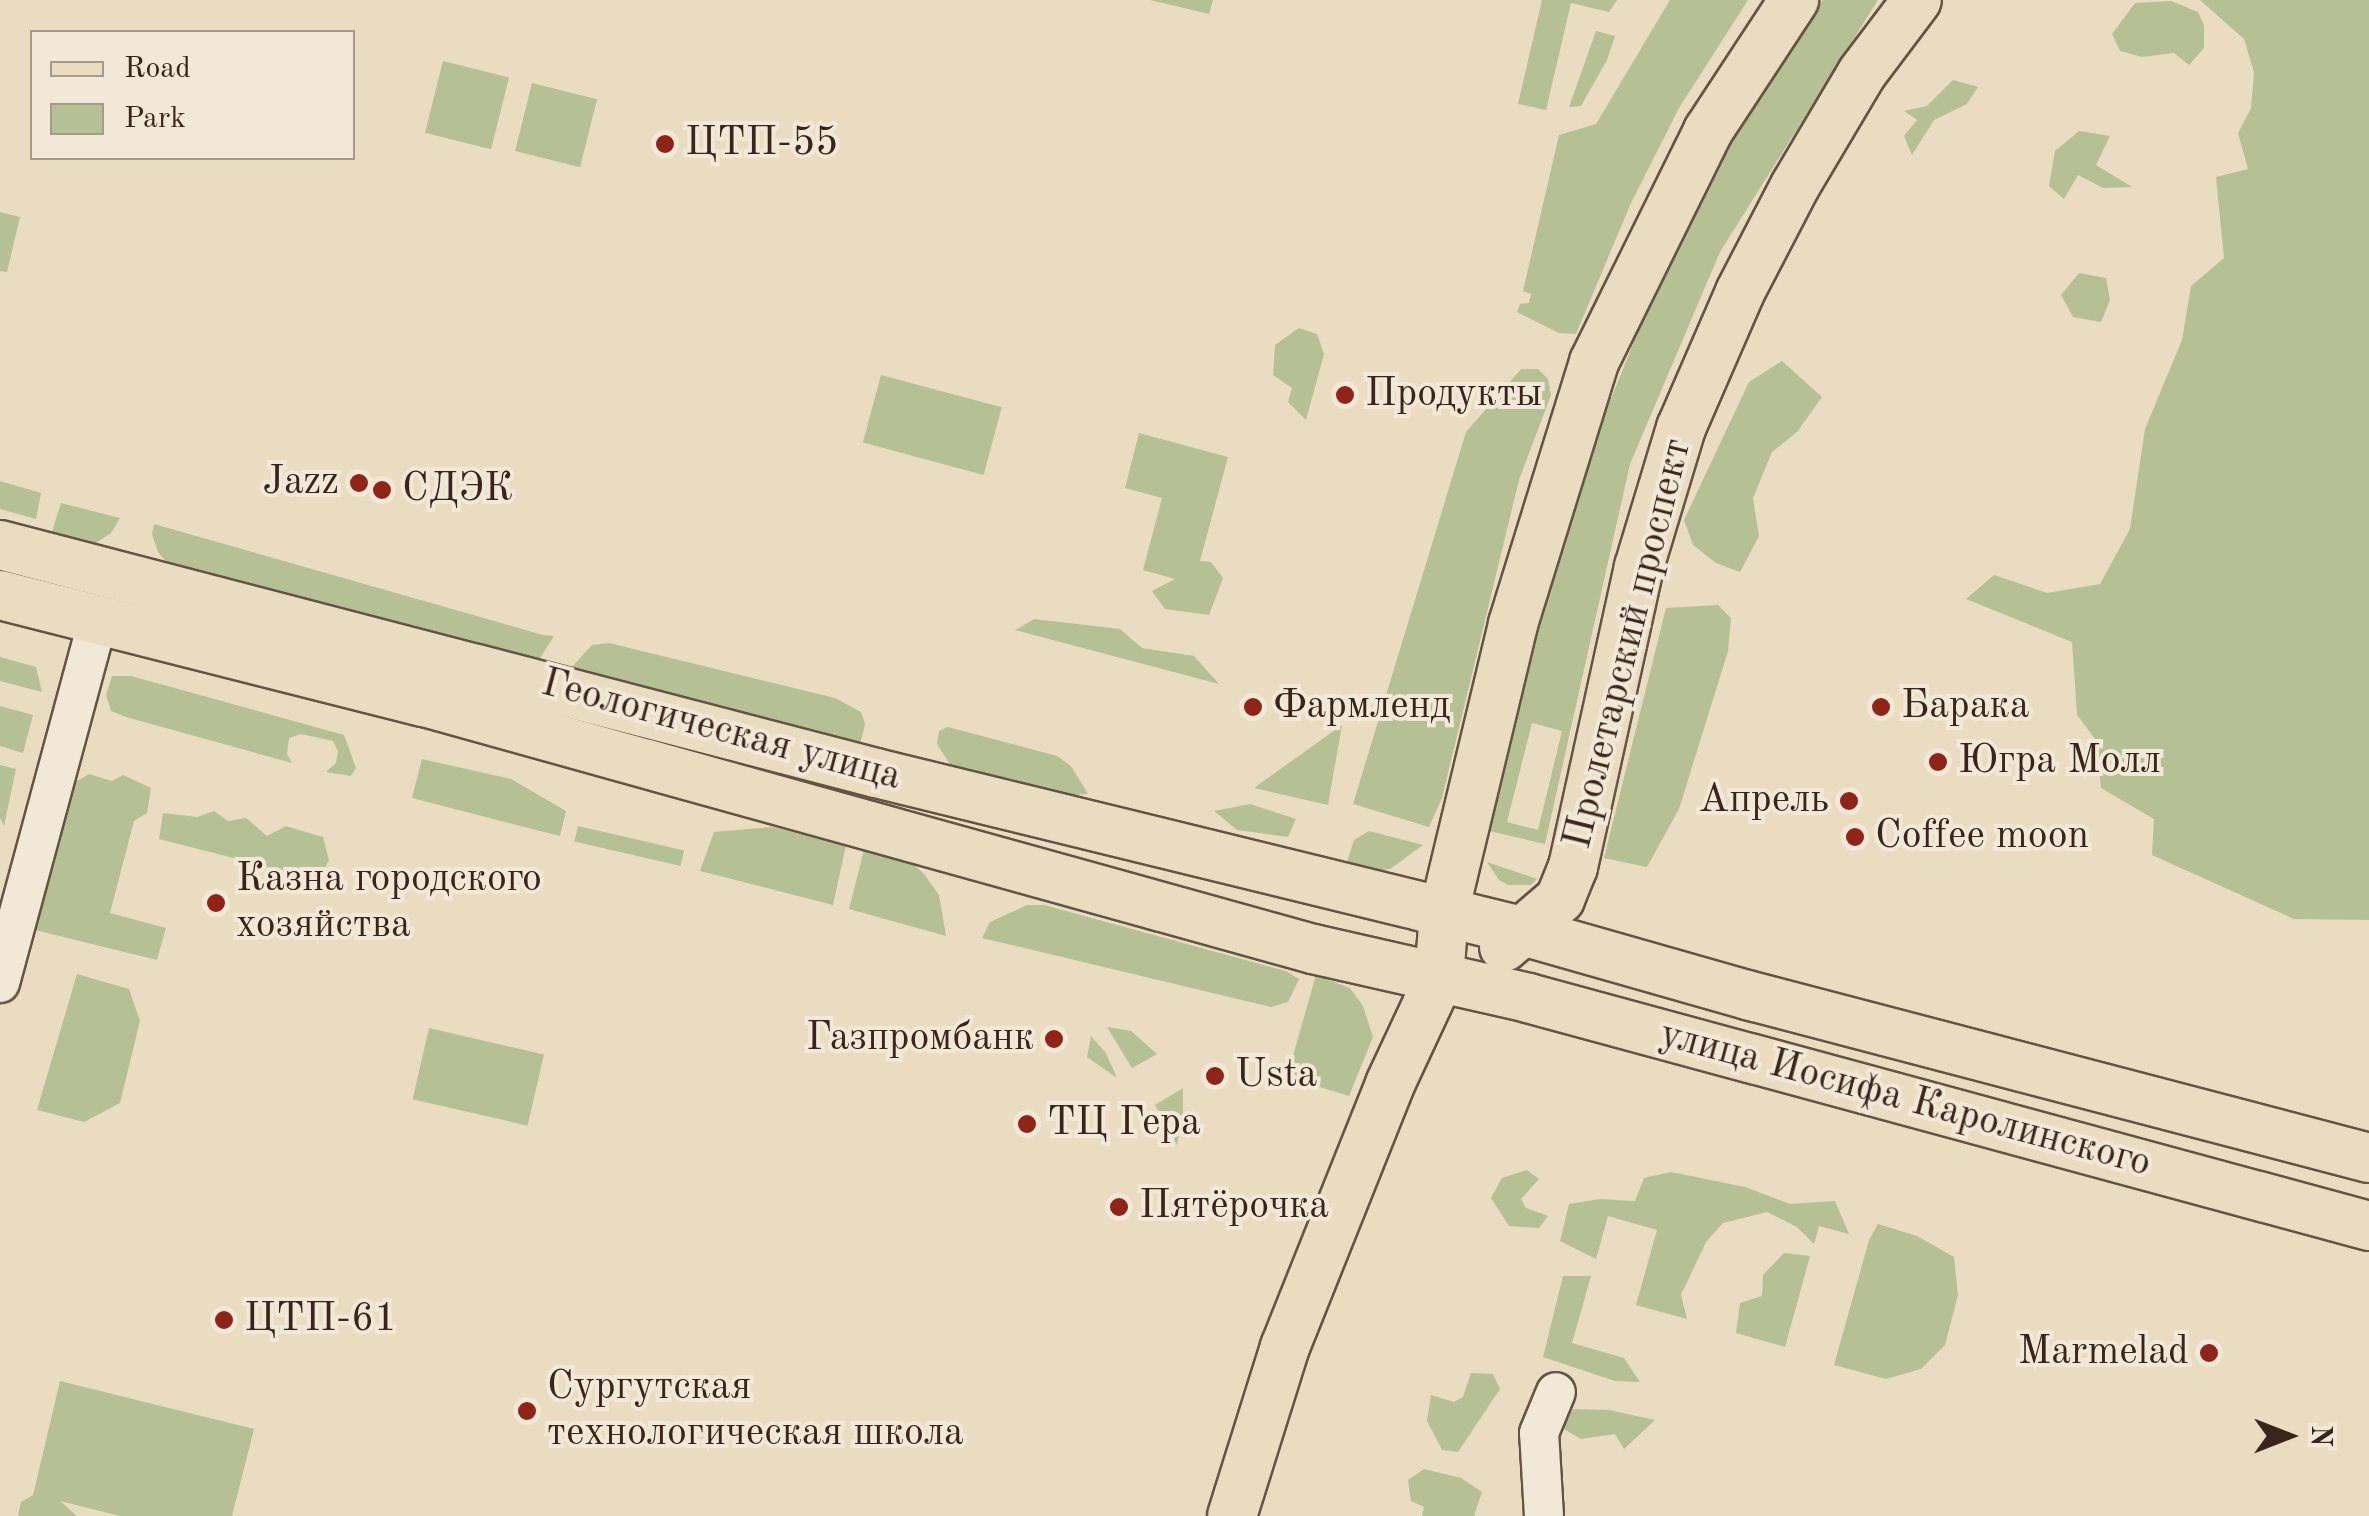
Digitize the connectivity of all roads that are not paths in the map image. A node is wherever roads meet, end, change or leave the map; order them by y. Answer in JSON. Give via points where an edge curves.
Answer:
{"nodes":[{"id":1,"x":1794,"y":0,"type":"edge"},
{"id":2,"x":1917,"y":0,"type":"edge"},
{"id":3,"x":0,"y":546,"type":"edge"},
{"id":4,"x":0,"y":595,"type":"edge"},
{"id":5,"x":98,"y":620,"type":"junction"},
{"id":6,"x":1444,"y":912,"type":"junction"},
{"id":7,"x":1526,"y":932,"type":"junction"},
{"id":8,"x":1439,"y":980,"type":"junction"},
{"id":9,"x":0,"y":983,"type":"edge"},
{"id":10,"x":2369,"y":1158,"type":"edge"},
{"id":11,"x":2369,"y":1226,"type":"edge"},
{"id":12,"x":1556,"y":1392,"type":"dead end"},
{"id":13,"x":1232,"y":1516,"type":"edge"},
{"id":14,"x":1544,"y":1516,"type":"edge"}],
"edges":[{"from":1,"to":6,"type":"main road","via":[[1708,130],[1594,362],[1512,624]]},
{"from":2,"to":7,"type":"main road","name":"Пролетарский проспект","via":[[1862,73],[1795,186],[1682,428],[1639,567],[1573,867],[1560,899]]},
{"from":3,"to":6,"type":"main road","name":"Геологическая улица"},
{"from":4,"to":5,"type":"main road","name":"Геологическая улица"},
{"from":5,"to":8,"type":"main road","name":"Геологическая улица","via":[[441,706]]},
{"from":5,"to":9,"type":"street"},
{"from":6,"to":7,"type":"main road","name":"улица Иосифа Каролинского"},
{"from":6,"to":8,"type":"main road"},
{"from":7,"to":8,"type":"main road","name":"Пролетарский проспект"},
{"from":7,"to":10,"type":"main road","name":"улица Иосифа Каролинского"},
{"from":8,"to":11,"type":"main road","name":"улица Иосифа Каролинского","via":[[1614,1021]]},
{"from":8,"to":13,"type":"main road","via":[[1285,1347]]},
{"from":12,"to":14,"type":"street","via":[[1540,1433]]}]}
